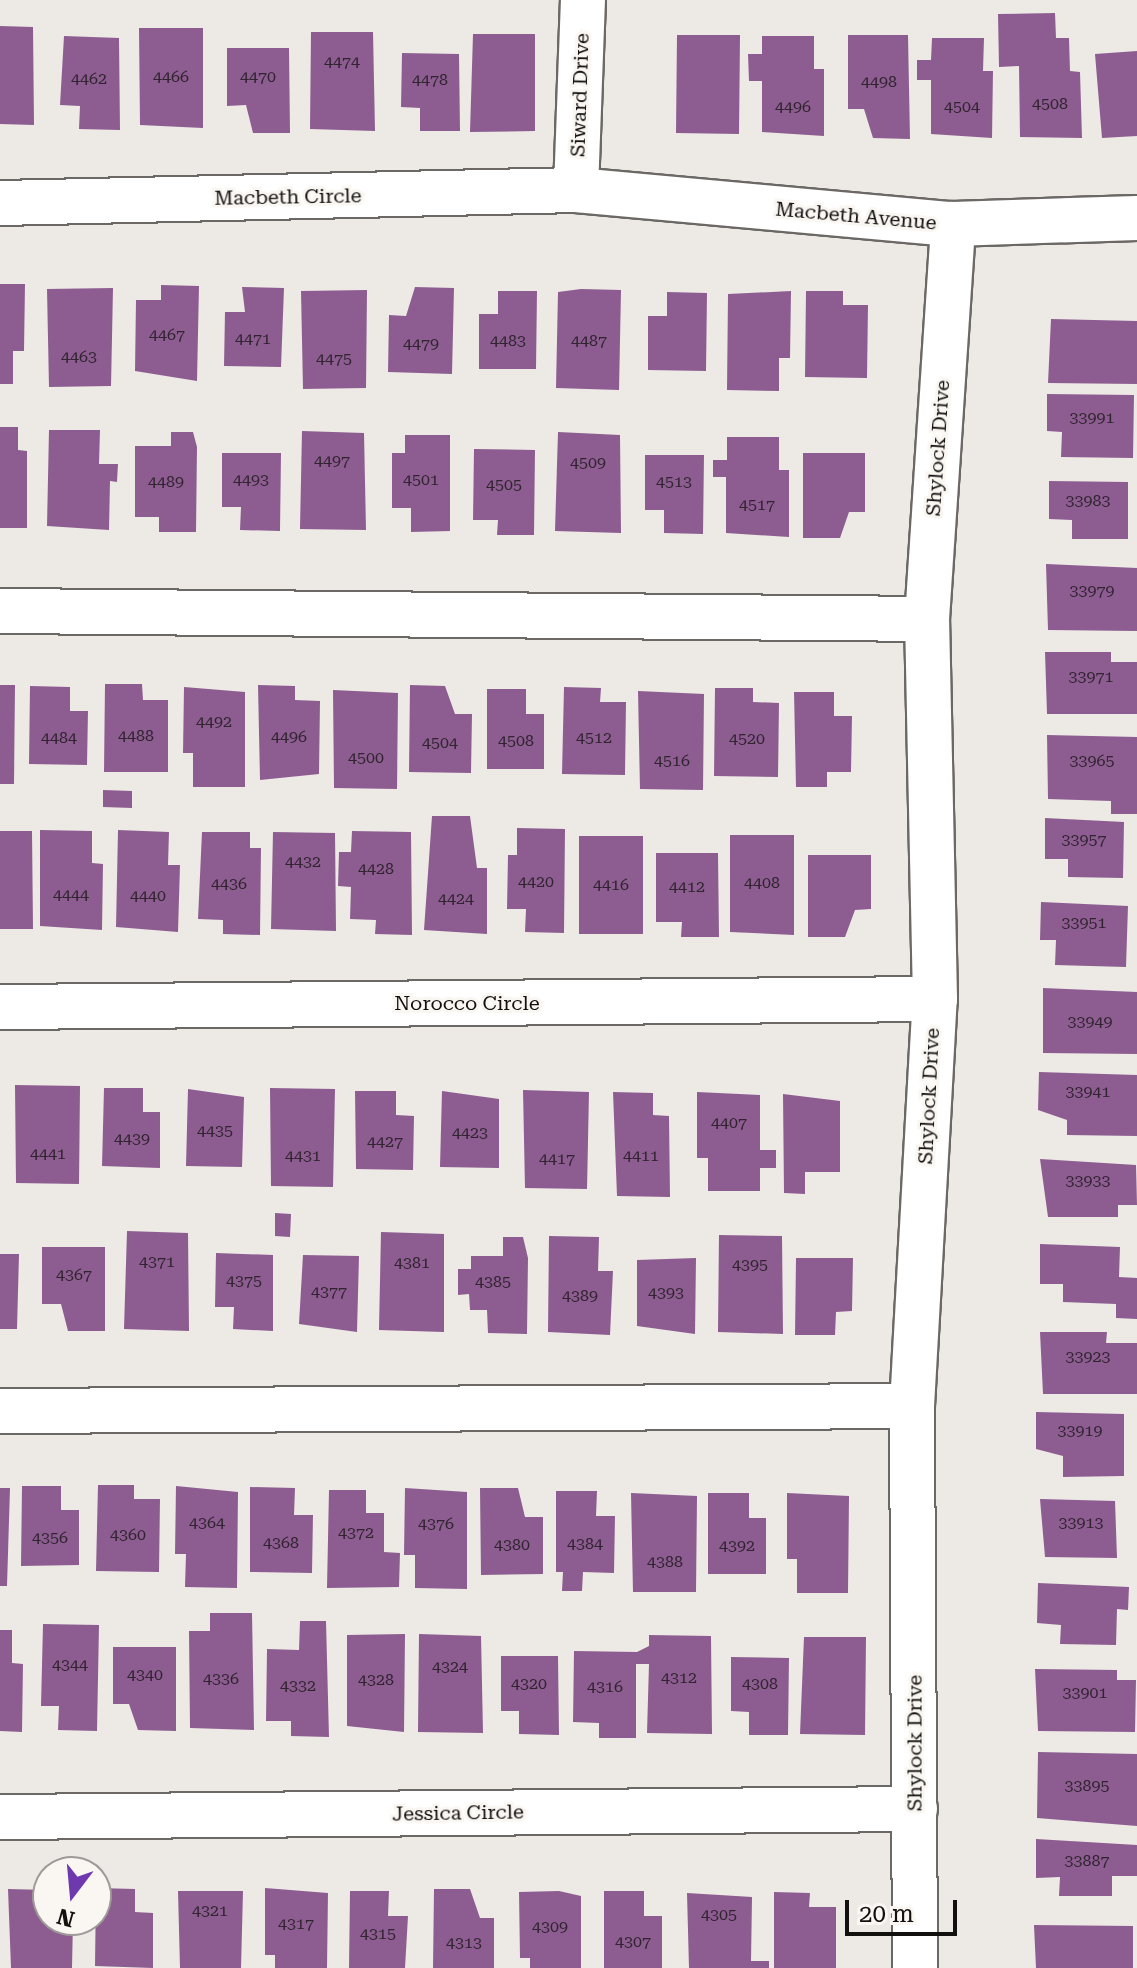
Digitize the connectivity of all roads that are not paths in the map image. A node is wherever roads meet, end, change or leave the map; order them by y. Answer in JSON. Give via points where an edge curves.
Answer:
{"nodes":[{"id":1,"x":583,"y":0,"type":"edge"},
{"id":2,"x":576,"y":190,"type":"junction"},
{"id":3,"x":0,"y":203,"type":"edge"},
{"id":4,"x":1137,"y":218,"type":"edge"},
{"id":5,"x":953,"y":224,"type":"junction"},
{"id":6,"x":0,"y":611,"type":"edge"},
{"id":7,"x":927,"y":619,"type":"junction"},
{"id":8,"x":935,"y":999,"type":"junction"},
{"id":9,"x":0,"y":1007,"type":"edge"},
{"id":10,"x":912,"y":1406,"type":"junction"},
{"id":11,"x":0,"y":1411,"type":"edge"},
{"id":12,"x":915,"y":1809,"type":"junction"},
{"id":13,"x":0,"y":1817,"type":"edge"},
{"id":14,"x":915,"y":1968,"type":"edge"}],
"edges":[{"from":1,"to":2,"type":"street","name":"Siward Drive"},
{"from":2,"to":3,"type":"street","name":"Macbeth Circle"},
{"from":2,"to":5,"type":"street","name":"Macbeth Avenue"},
{"from":4,"to":5,"type":"street","name":"Macbeth Avenue"},
{"from":5,"to":7,"type":"street","name":"Shylock Drive"},
{"from":6,"to":7,"type":"street"},
{"from":7,"to":8,"type":"street","name":"Shylock Drive"},
{"from":8,"to":9,"type":"street","name":"Norocco Circle"},
{"from":8,"to":10,"type":"street","name":"Shylock Drive"},
{"from":10,"to":11,"type":"street"},
{"from":10,"to":12,"type":"street","name":"Shylock Drive"},
{"from":12,"to":13,"type":"street","name":"Jessica Circle"},
{"from":12,"to":14,"type":"street","name":"Shylock Drive"}]}
